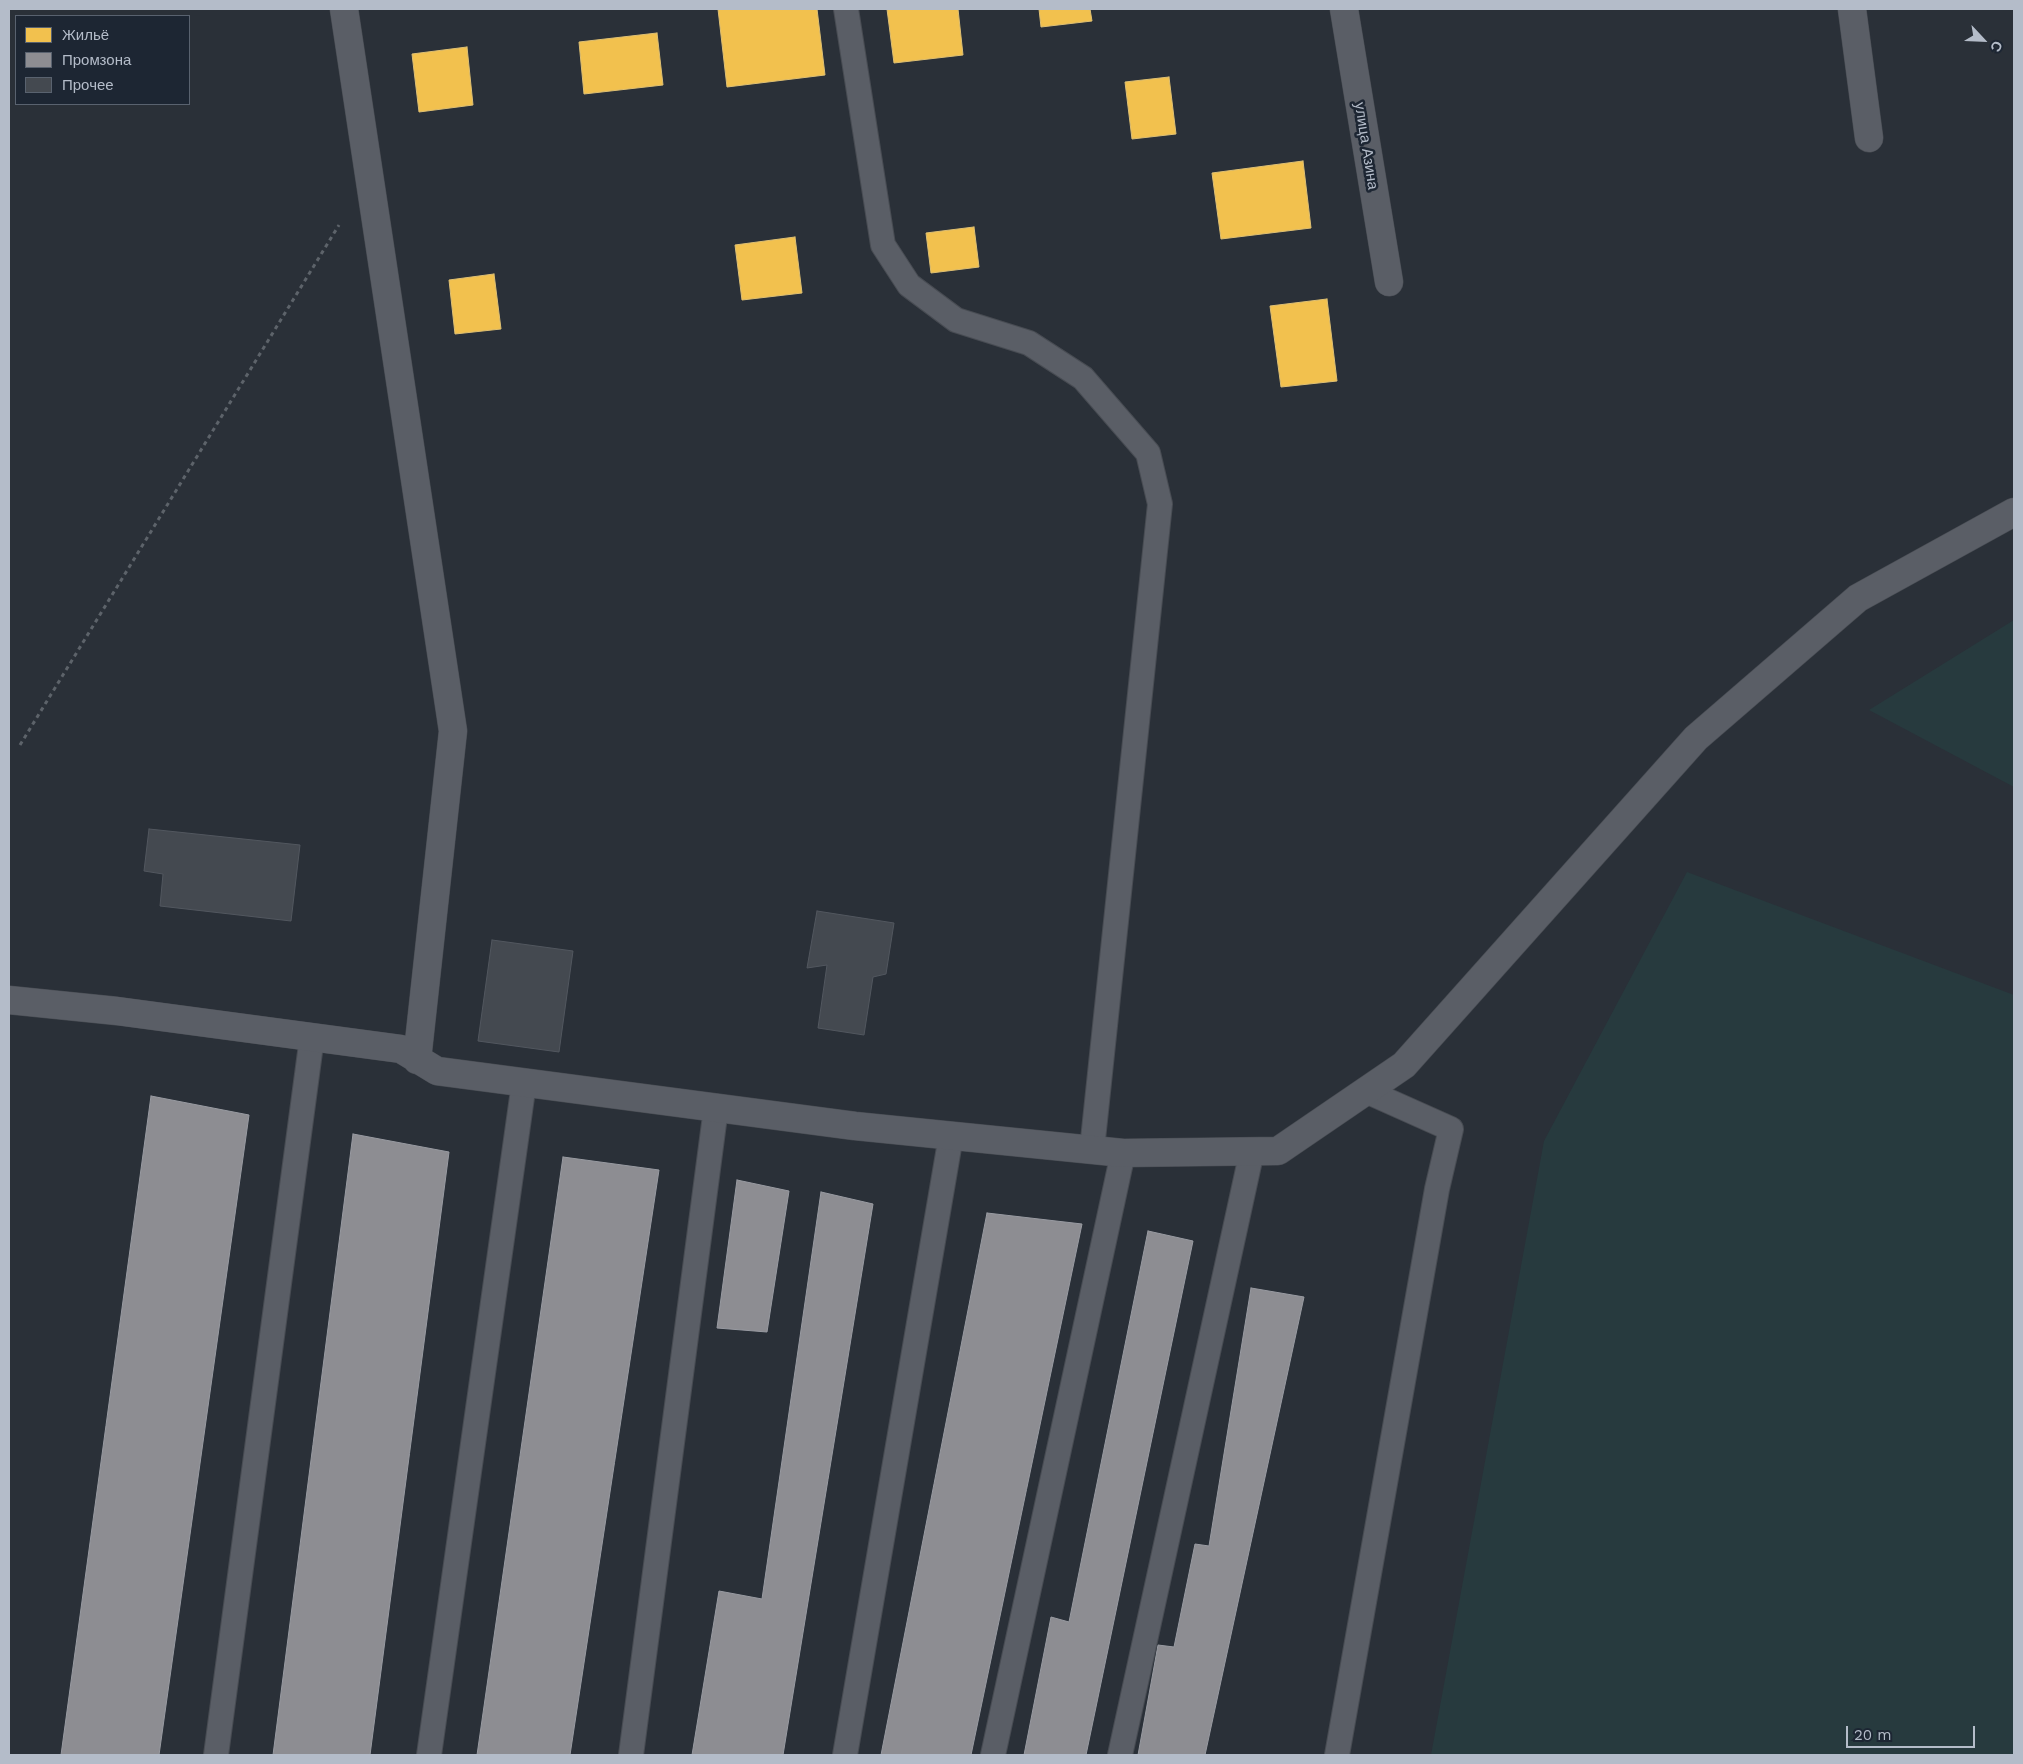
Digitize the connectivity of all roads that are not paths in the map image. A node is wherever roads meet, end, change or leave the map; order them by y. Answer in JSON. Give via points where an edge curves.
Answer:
{"nodes":[{"id":1,"x":344,"y":9,"type":"edge"},
{"id":2,"x":846,"y":9,"type":"edge"},
{"id":3,"x":1344,"y":9,"type":"edge"},
{"id":4,"x":1852,"y":9,"type":"edge"},
{"id":5,"x":1869,"y":138,"type":"dead end"},
{"id":6,"x":1389,"y":282,"type":"dead end"},
{"id":7,"x":2014,"y":512,"type":"edge"},
{"id":8,"x":9,"y":1000,"type":"edge"},
{"id":9,"x":312,"y":1037,"type":"junction"},
{"id":10,"x":417,"y":1060,"type":"junction"},
{"id":11,"x":524,"y":1083,"type":"junction"},
{"id":12,"x":1366,"y":1091,"type":"junction"},
{"id":13,"x":716,"y":1108,"type":"junction"},
{"id":14,"x":951,"y":1136,"type":"junction"},
{"id":15,"x":1092,"y":1150,"type":"junction"},
{"id":16,"x":1252,"y":1151,"type":"junction"},
{"id":17,"x":1123,"y":1153,"type":"junction"},
{"id":18,"x":216,"y":1755,"type":"edge"},
{"id":19,"x":429,"y":1755,"type":"edge"},
{"id":20,"x":631,"y":1755,"type":"edge"},
{"id":21,"x":845,"y":1755,"type":"edge"},
{"id":22,"x":993,"y":1755,"type":"edge"},
{"id":23,"x":1120,"y":1755,"type":"edge"},
{"id":24,"x":1338,"y":1755,"type":"edge"}],
"edges":[{"from":1,"to":10,"type":"street","via":[[453,731]]},
{"from":2,"to":15,"type":"lane","via":[[883,245],[909,285],[956,320],[1029,342],[1083,378],[1148,453],[1160,504]]},
{"from":3,"to":6,"type":"street","name":"улица Азина"},
{"from":4,"to":5,"type":"street"},
{"from":7,"to":12,"type":"street","via":[[1858,598],[1696,738],[1404,1065]]},
{"from":8,"to":9,"type":"street"},
{"from":9,"to":10,"type":"street","via":[[401,1049]]},
{"from":9,"to":18,"type":"lane"},
{"from":10,"to":11,"type":"street","via":[[436,1071]]},
{"from":11,"to":13,"type":"street"},
{"from":11,"to":19,"type":"lane"},
{"from":12,"to":16,"type":"street","via":[[1278,1150]]},
{"from":12,"to":24,"type":"lane","via":[[1451,1129],[1436,1189]]},
{"from":13,"to":14,"type":"street"},
{"from":13,"to":20,"type":"lane"},
{"from":14,"to":15,"type":"street"},
{"from":14,"to":21,"type":"lane"},
{"from":15,"to":17,"type":"street"},
{"from":16,"to":17,"type":"street"},
{"from":16,"to":23,"type":"lane"},
{"from":17,"to":22,"type":"lane"}]}
